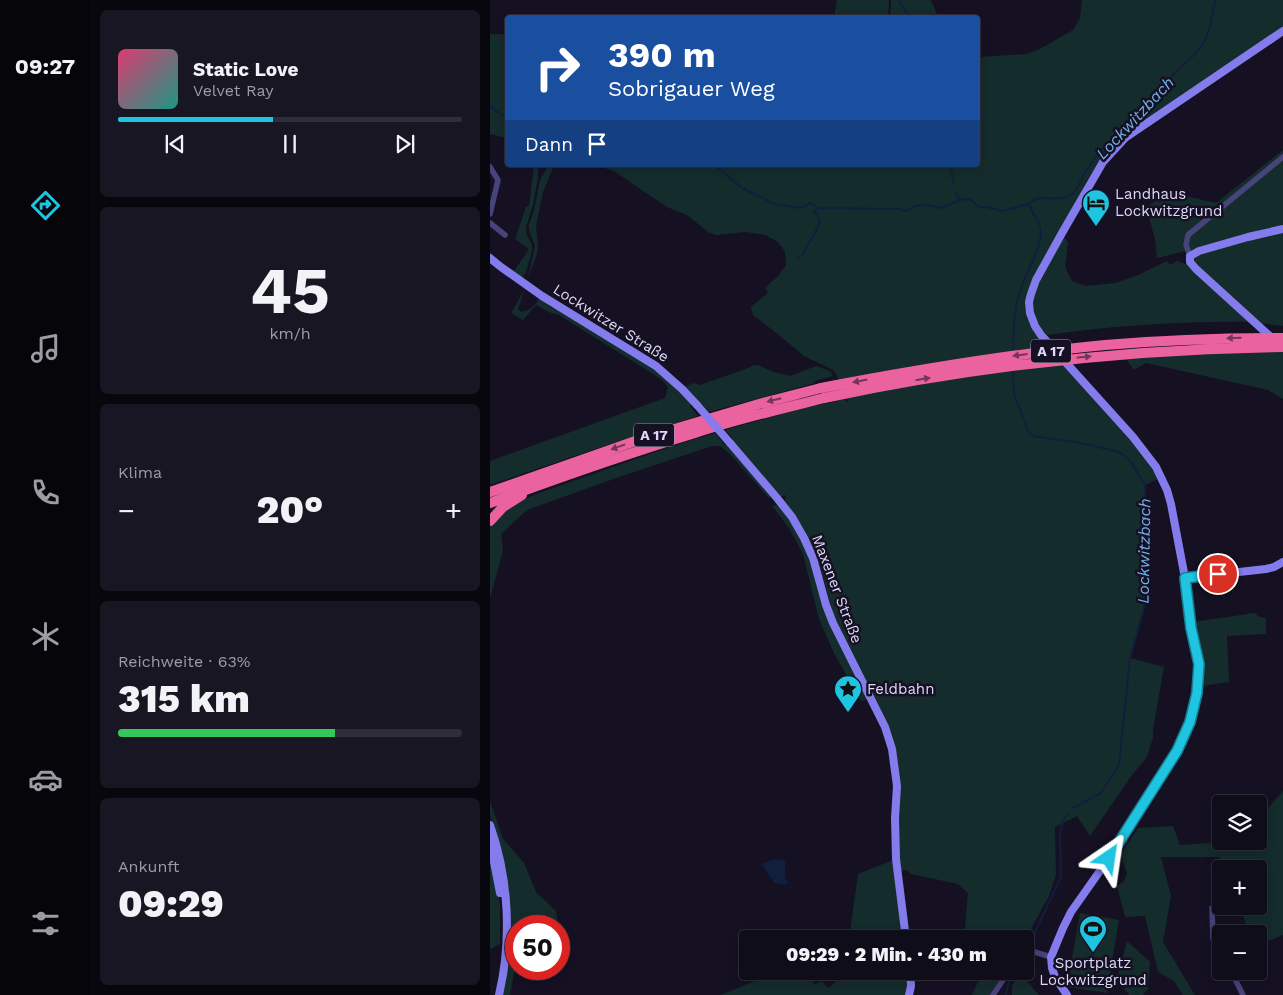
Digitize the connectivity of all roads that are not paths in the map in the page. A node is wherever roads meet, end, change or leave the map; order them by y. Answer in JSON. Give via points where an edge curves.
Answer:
{"nodes":[{"id":1,"x":1283,"y":31,"type":"edge"},
{"id":2,"x":1283,"y":157,"type":"edge"},
{"id":3,"x":490,"y":167,"type":"edge"},
{"id":4,"x":490,"y":214,"type":"edge"},
{"id":5,"x":490,"y":223,"type":"edge"},
{"id":6,"x":1283,"y":229,"type":"edge"},
{"id":7,"x":505,"y":235,"type":"dead end"},
{"id":8,"x":1190,"y":256,"type":"junction"},
{"id":9,"x":490,"y":258,"type":"edge"},
{"id":10,"x":1283,"y":338,"type":"edge"},
{"id":11,"x":1283,"y":347,"type":"edge"},
{"id":12,"x":822,"y":393,"type":"junction"},
{"id":13,"x":730,"y":442,"type":"joint"},
{"id":14,"x":536,"y":486,"type":"junction"},
{"id":15,"x":490,"y":492,"type":"edge"},
{"id":16,"x":490,"y":502,"type":"edge"},
{"id":17,"x":490,"y":521,"type":"edge"},
{"id":18,"x":1283,"y":562,"type":"edge"},
{"id":19,"x":1185,"y":578,"type":"junction"},
{"id":20,"x":490,"y":825,"type":"edge"},
{"id":21,"x":490,"y":841,"type":"edge"},
{"id":22,"x":905,"y":930,"type":"edge"},
{"id":23,"x":1034,"y":952,"type":"edge"},
{"id":24,"x":1051,"y":957,"type":"junction"},
{"id":25,"x":911,"y":980,"type":"edge"},
{"id":26,"x":1003,"y":980,"type":"edge"},
{"id":27,"x":1236,"y":980,"type":"edge"},
{"id":28,"x":494,"y":995,"type":"edge"},
{"id":29,"x":499,"y":995,"type":"edge"},
{"id":30,"x":909,"y":995,"type":"edge"},
{"id":31,"x":993,"y":995,"type":"edge"},
{"id":32,"x":1067,"y":995,"type":"edge"},
{"id":33,"x":1244,"y":995,"type":"edge"}],
"edges":[{"from":1,"to":19,"type":"main road","via":[[1125,138],[1091,181],[1036,280],[1029,302],[1030,313],[1041,335],[1146,453],[1159,472],[1171,504]]},
{"from":2,"to":8,"type":"street","via":[[1188,236],[1186,245]]},
{"from":3,"to":4,"type":"street","via":[[498,180]]},
{"from":5,"to":7,"type":"street"},
{"from":6,"to":8,"type":"main road"},
{"from":8,"to":11,"type":"main road","via":[[1190,262],[1196,269]]},
{"from":9,"to":13,"type":"main road","name":"Lockwitzer Straße","bridge":true,"via":[[542,296],[656,366],[682,389]]},
{"from":10,"to":12,"type":"highway","number":"A 17","one_way":true,"bridge":true,"via":[[1143,342],[1067,349],[949,365]]},
{"from":12,"to":11,"type":"highway","number":"A 17","one_way":true,"bridge":true,"via":[[1066,359]]},
{"from":12,"to":14,"type":"highway","number":"A 17"},
{"from":12,"to":15,"type":"highway","number":"A 17","one_way":true,"via":[[760,404],[644,438]]},
{"from":13,"to":22,"type":"main road","name":"Maxener Straße","via":[[778,498],[804,538],[833,623],[885,727],[892,748],[897,786],[896,859]]},
{"from":14,"to":16,"type":"highway","number":"A 17"},
{"from":14,"to":17,"type":"highway"},
{"from":18,"to":19,"type":"main road","via":[[1266,569]]},
{"from":19,"to":24,"type":"main road","via":[[1199,664],[1190,722],[1168,768],[1071,912]]},
{"from":20,"to":29,"type":"main road","via":[[503,877],[506,907],[506,946]]},
{"from":21,"to":28,"type":"main road","via":[[500,892],[502,928]]},
{"from":23,"to":24,"type":"street"},
{"from":24,"to":32,"type":"main road","via":[[1055,977]]},
{"from":25,"to":30,"type":"main road"},
{"from":26,"to":31,"type":"street"},
{"from":27,"to":33,"type":"street"}]}
